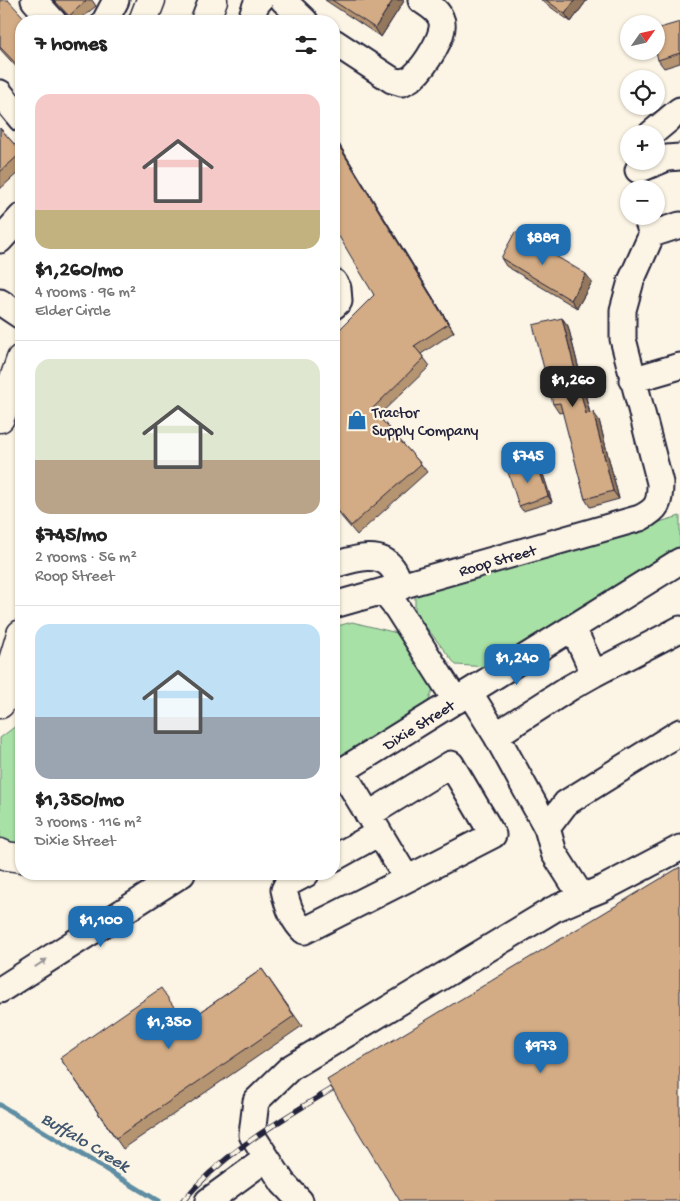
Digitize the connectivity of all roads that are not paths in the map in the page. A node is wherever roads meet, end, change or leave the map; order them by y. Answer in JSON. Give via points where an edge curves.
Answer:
{"nodes":[{"id":1,"x":34,"y":0,"type":"edge"},
{"id":2,"x":116,"y":0,"type":"edge"},
{"id":3,"x":213,"y":0,"type":"edge"},
{"id":4,"x":260,"y":0,"type":"edge"},
{"id":5,"x":283,"y":0,"type":"edge"},
{"id":6,"x":421,"y":0,"type":"edge"},
{"id":7,"x":48,"y":15,"type":"edge"},
{"id":8,"x":108,"y":15,"type":"edge"},
{"id":9,"x":207,"y":15,"type":"edge"},
{"id":10,"x":252,"y":15,"type":"edge"},
{"id":11,"x":299,"y":15,"type":"edge"},
{"id":12,"x":340,"y":46,"type":"edge"},
{"id":13,"x":0,"y":93,"type":"edge"},
{"id":14,"x":680,"y":110,"type":"edge"},
{"id":15,"x":15,"y":112,"type":"edge"},
{"id":16,"x":662,"y":125,"type":"edge"},
{"id":17,"x":680,"y":157,"type":"edge"},
{"id":18,"x":639,"y":173,"type":"edge"},
{"id":19,"x":15,"y":224,"type":"edge"},
{"id":20,"x":665,"y":224,"type":"edge"},
{"id":21,"x":680,"y":224,"type":"edge"},
{"id":22,"x":649,"y":225,"type":"edge"},
{"id":23,"x":0,"y":240,"type":"edge"},
{"id":24,"x":680,"y":366,"type":"edge"},
{"id":25,"x":12,"y":371,"type":"edge"},
{"id":26,"x":632,"y":380,"type":"junction"},
{"id":27,"x":0,"y":418,"type":"edge"},
{"id":28,"x":680,"y":561,"type":"edge"},
{"id":29,"x":340,"y":563,"type":"edge"},
{"id":30,"x":393,"y":589,"type":"junction"},
{"id":31,"x":340,"y":603,"type":"edge"},
{"id":32,"x":573,"y":628,"type":"junction"},
{"id":33,"x":680,"y":629,"type":"edge"},
{"id":34,"x":15,"y":658,"type":"edge"},
{"id":35,"x":594,"y":674,"type":"junction"},
{"id":36,"x":462,"y":696,"type":"junction"},
{"id":37,"x":5,"y":699,"type":"edge"},
{"id":38,"x":680,"y":732,"type":"edge"},
{"id":39,"x":496,"y":735,"type":"junction"},
{"id":40,"x":340,"y":773,"type":"edge"},
{"id":41,"x":340,"y":777,"type":"edge"},
{"id":42,"x":374,"y":824,"type":"junction"},
{"id":43,"x":546,"y":828,"type":"junction"},
{"id":44,"x":680,"y":848,"type":"edge"},
{"id":45,"x":0,"y":853,"type":"edge"},
{"id":46,"x":340,"y":853,"type":"edge"},
{"id":47,"x":15,"y":857,"type":"edge"},
{"id":48,"x":407,"y":879,"type":"junction"},
{"id":49,"x":173,"y":880,"type":"edge"},
{"id":50,"x":295,"y":880,"type":"edge"},
{"id":51,"x":582,"y":897,"type":"junction"},
{"id":52,"x":0,"y":990,"type":"edge"},
{"id":53,"x":267,"y":1158,"type":"junction"},
{"id":54,"x":208,"y":1200,"type":"edge"},
{"id":55,"x":300,"y":1201,"type":"edge"}],
"edges":[{"from":1,"to":7,"type":"street"},
{"from":2,"to":8,"type":"street"},
{"from":3,"to":9,"type":"main road"},
{"from":4,"to":10,"type":"street"},
{"from":5,"to":11,"type":"street"},
{"from":6,"to":12,"type":"street","via":[[442,19],[443,30],[426,62],[412,78],[402,83],[392,80]]},
{"from":13,"to":15,"type":"street"},
{"from":14,"to":16,"type":"street"},
{"from":17,"to":18,"type":"street","via":[[666,158]]},
{"from":19,"to":23,"type":"street"},
{"from":20,"to":21,"type":"street"},
{"from":22,"to":26,"type":"street","via":[[623,310],[623,339]]},
{"from":24,"to":26,"type":"street"},
{"from":25,"to":27,"type":"main road"},
{"from":26,"to":30,"type":"street","name":"Roop Street","via":[[660,484],[657,506],[649,514]]},
{"from":28,"to":32,"type":"street","name":"Dixie Street"},
{"from":29,"to":30,"type":"street","via":[[364,557],[384,560],[393,568]]},
{"from":30,"to":31,"type":"street","name":"Roop Street"},
{"from":30,"to":36,"type":"street","via":[[397,608]]},
{"from":32,"to":35,"type":"street"},
{"from":32,"to":36,"type":"street","name":"Dixie Street"},
{"from":33,"to":35,"type":"street"},
{"from":34,"to":37,"type":"main road"},
{"from":35,"to":39,"type":"street"},
{"from":36,"to":39,"type":"street"},
{"from":36,"to":40,"type":"street","name":"Dixie Street"},
{"from":38,"to":43,"type":"street","via":[[566,803]]},
{"from":39,"to":43,"type":"street"},
{"from":41,"to":42,"type":"street"},
{"from":42,"to":46,"type":"street"},
{"from":42,"to":48,"type":"street"},
{"from":42,"to":48,"type":"street","via":[[452,764],[493,834]]},
{"from":43,"to":51,"type":"street","via":[[554,853]]},
{"from":44,"to":51,"type":"street"},
{"from":45,"to":47,"type":"main road"},
{"from":48,"to":50,"type":"street","via":[[304,931],[286,902],[284,890]]},
{"from":52,"to":49,"type":"street","one_way":true},
{"from":51,"to":53,"type":"street","via":[[554,909],[290,1068],[256,1101],[252,1134]]},
{"from":53,"to":54,"type":"street"},
{"from":53,"to":55,"type":"street"}]}
